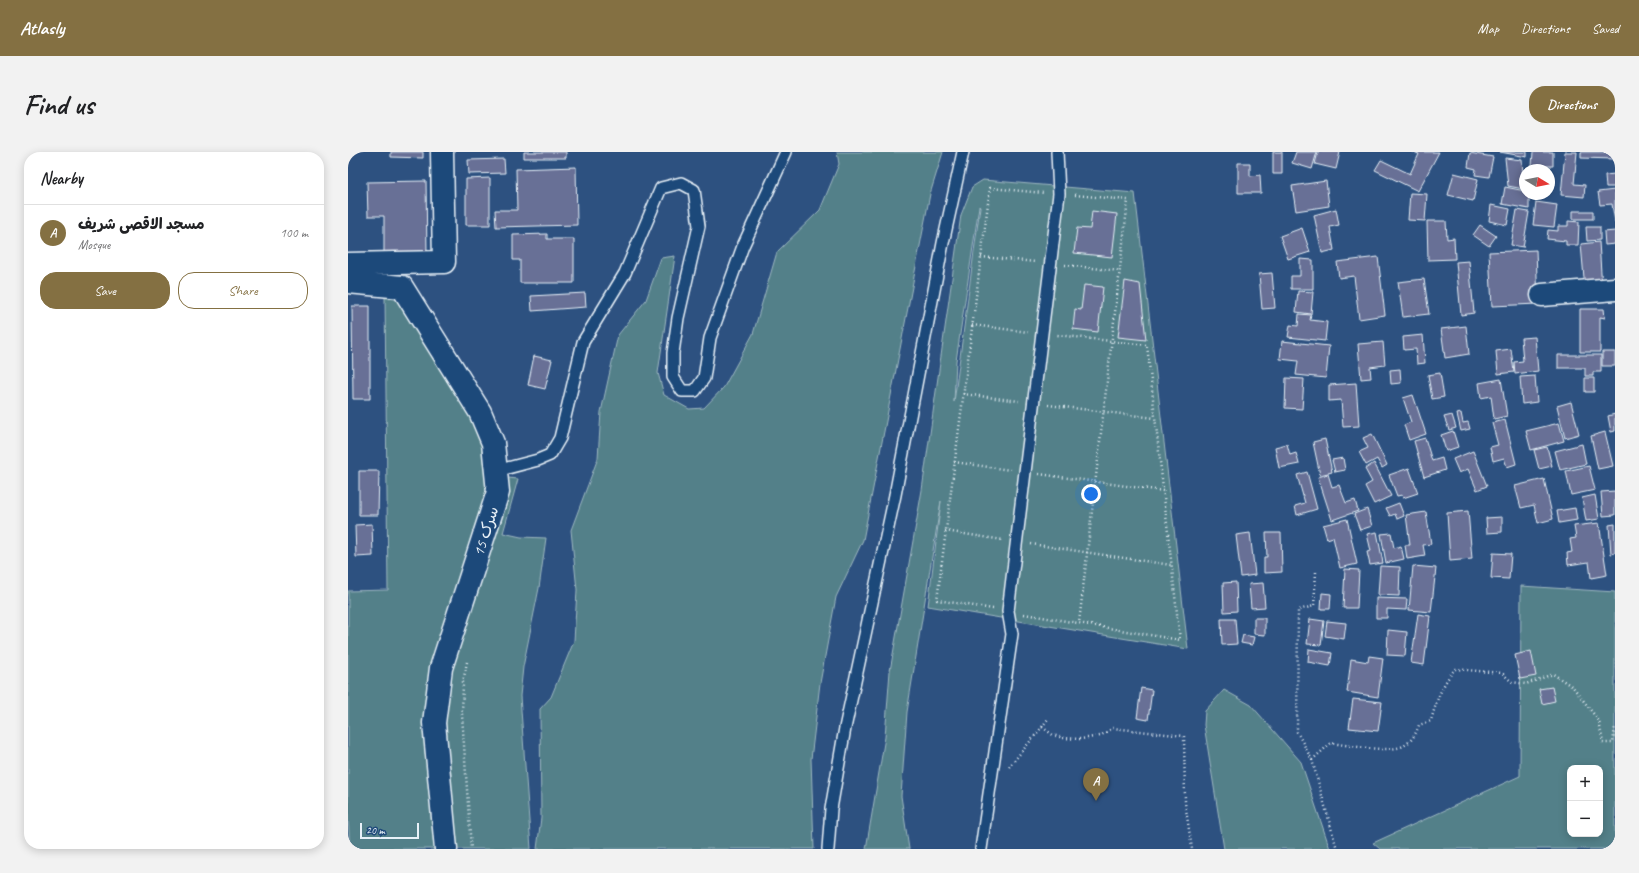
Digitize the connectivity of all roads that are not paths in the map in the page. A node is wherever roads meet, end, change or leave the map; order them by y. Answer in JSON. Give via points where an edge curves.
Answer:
{"nodes":[{"id":1,"x":442,"y":152,"type":"edge"},
{"id":2,"x":786,"y":152,"type":"edge"},
{"id":3,"x":963,"y":152,"type":"edge"},
{"id":4,"x":1057,"y":152,"type":"edge"},
{"id":5,"x":348,"y":264,"type":"edge"},
{"id":6,"x":348,"y":282,"type":"edge"},
{"id":7,"x":1615,"y":289,"type":"edge"},
{"id":8,"x":1542,"y":295,"type":"dead end"},
{"id":9,"x":496,"y":471,"type":"junction"},
{"id":10,"x":446,"y":849,"type":"edge"},
{"id":11,"x":828,"y":849,"type":"edge"},
{"id":12,"x":981,"y":849,"type":"edge"}],
"edges":[{"from":1,"to":5,"type":"street","via":[[444,262]]},
{"from":2,"to":9,"type":"lane","via":[[743,246],[710,338],[704,378],[695,391],[682,391],[673,377],[673,353],[678,318],[699,226],[694,190],[681,183],[661,188],[625,273],[583,342],[560,438],[550,455]]},
{"from":3,"to":11,"type":"lane","via":[[895,495],[845,728],[831,809]]},
{"from":4,"to":12,"type":"lane","via":[[1059,194],[1008,611],[1012,634]]},
{"from":6,"to":9,"type":"street","name":"سرک 15","via":[[402,287],[480,412],[493,443]]},
{"from":7,"to":8,"type":"street"},
{"from":9,"to":10,"type":"street","name":"سرک 15","via":[[498,492],[441,668],[434,723]]}]}
